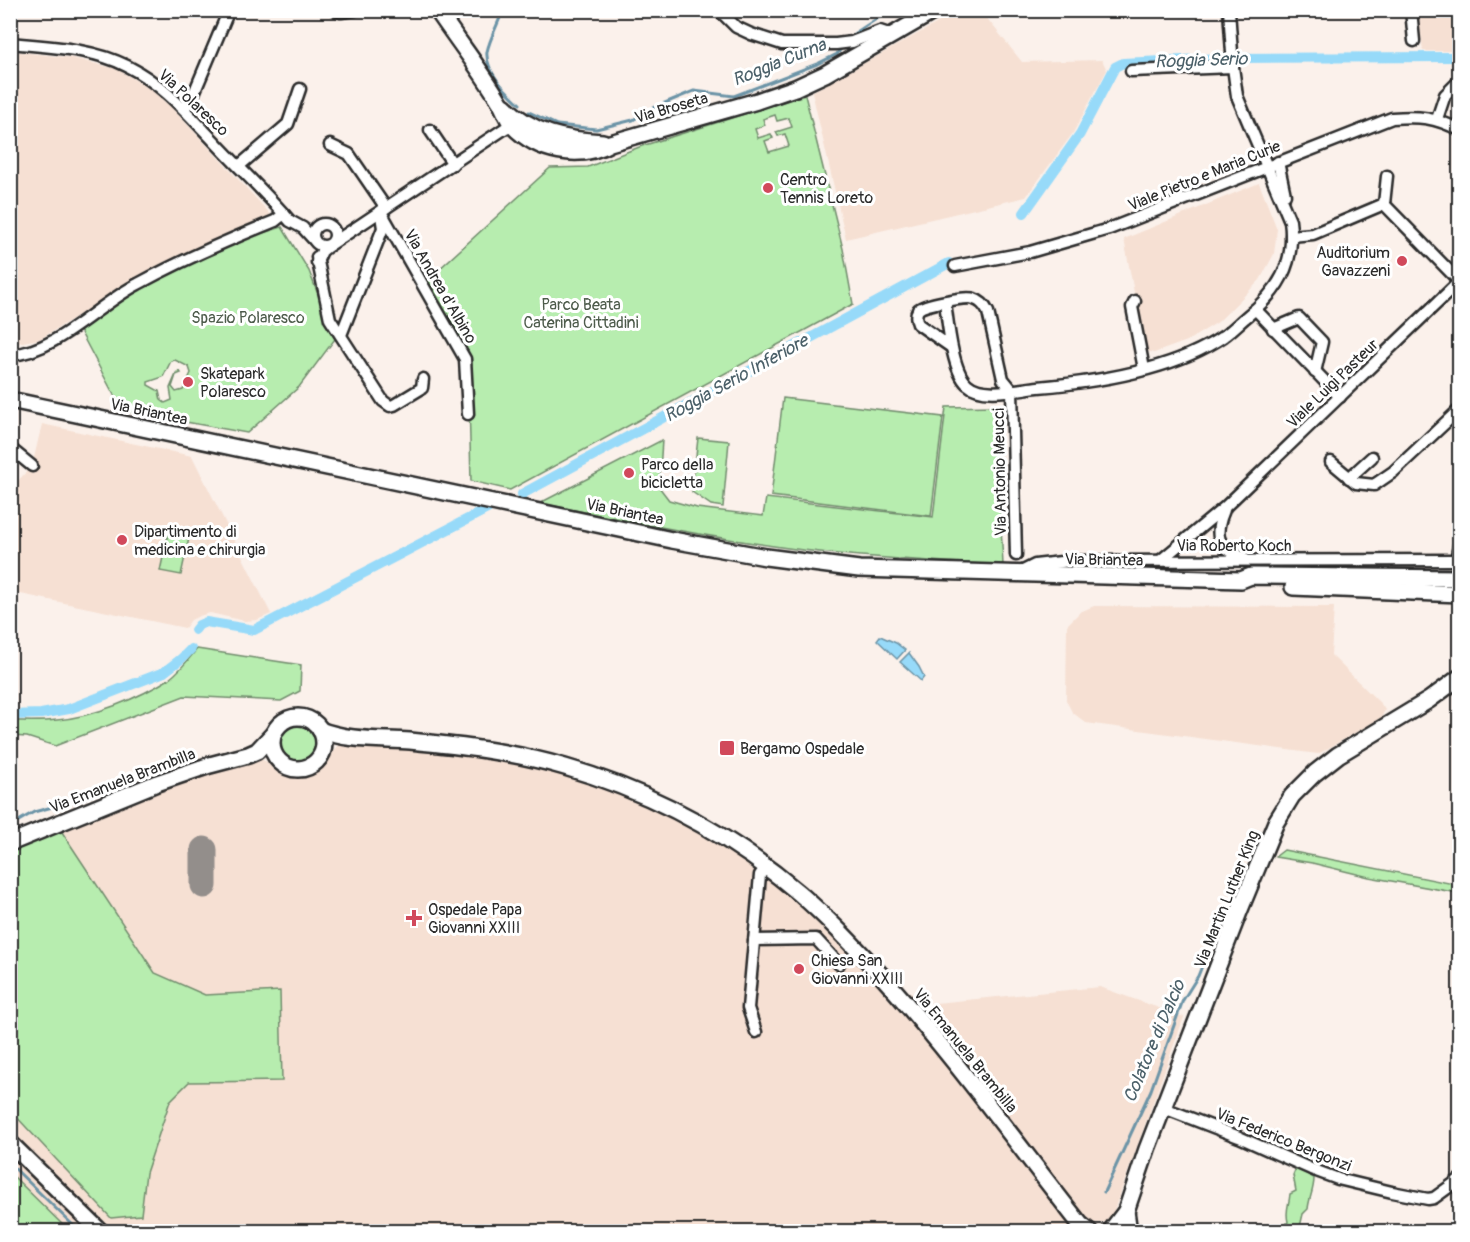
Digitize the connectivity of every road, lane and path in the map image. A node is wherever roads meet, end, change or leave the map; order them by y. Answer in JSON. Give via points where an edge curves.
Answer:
{"nodes":[{"id":1,"x":229,"y":10,"type":"edge"},
{"id":2,"x":336,"y":10,"type":"edge"},
{"id":3,"x":355,"y":10,"type":"edge"},
{"id":4,"x":437,"y":10,"type":"edge"},
{"id":5,"x":719,"y":10,"type":"edge"},
{"id":6,"x":936,"y":10,"type":"edge"},
{"id":7,"x":1229,"y":10,"type":"edge"},
{"id":8,"x":1411,"y":10,"type":"edge"},
{"id":9,"x":892,"y":35,"type":"junction"},
{"id":10,"x":1414,"y":41,"type":"dead end"},
{"id":11,"x":10,"y":43,"type":"edge"},
{"id":12,"x":1233,"y":67,"type":"junction"},
{"id":13,"x":1131,"y":71,"type":"dead end"},
{"id":14,"x":1460,"y":80,"type":"edge"},
{"id":15,"x":300,"y":89,"type":"dead end"},
{"id":16,"x":184,"y":109,"type":"junction"},
{"id":17,"x":1437,"y":119,"type":"junction"},
{"id":18,"x":515,"y":121,"type":"junction"},
{"id":19,"x":430,"y":130,"type":"dead end"},
{"id":20,"x":1460,"y":130,"type":"edge"},
{"id":21,"x":609,"y":143,"type":"junction"},
{"id":22,"x":330,"y":145,"type":"dead end"},
{"id":23,"x":1278,"y":162,"type":"junction"},
{"id":24,"x":453,"y":164,"type":"junction"},
{"id":25,"x":239,"y":166,"type":"junction"},
{"id":26,"x":1266,"y":167,"type":"junction"},
{"id":27,"x":1388,"y":176,"type":"dead end"},
{"id":28,"x":1384,"y":204,"type":"junction"},
{"id":29,"x":383,"y":210,"type":"junction"},
{"id":30,"x":284,"y":214,"type":"junction"},
{"id":31,"x":1290,"y":221,"type":"junction"},
{"id":32,"x":294,"y":223,"type":"junction"},
{"id":33,"x":325,"y":225,"type":"junction"},
{"id":34,"x":354,"y":229,"type":"junction"},
{"id":35,"x":1291,"y":236,"type":"junction"},
{"id":36,"x":313,"y":240,"type":"junction"},
{"id":37,"x":329,"y":245,"type":"junction"},
{"id":38,"x":317,"y":262,"type":"junction"},
{"id":39,"x":955,"y":266,"type":"dead end"},
{"id":40,"x":1458,"y":286,"type":"edge"},
{"id":41,"x":1135,"y":301,"type":"dead end"},
{"id":42,"x":945,"y":302,"type":"junction"},
{"id":43,"x":1256,"y":310,"type":"junction"},
{"id":44,"x":1273,"y":329,"type":"junction"},
{"id":45,"x":341,"y":335,"type":"junction"},
{"id":46,"x":951,"y":347,"type":"junction"},
{"id":47,"x":10,"y":355,"type":"edge"},
{"id":48,"x":1144,"y":369,"type":"junction"},
{"id":49,"x":1315,"y":372,"type":"junction"},
{"id":50,"x":423,"y":379,"type":"dead end"},
{"id":51,"x":1012,"y":390,"type":"junction"},
{"id":52,"x":1340,"y":398,"type":"junction"},
{"id":53,"x":10,"y":400,"type":"edge"},
{"id":54,"x":1460,"y":409,"type":"edge"},
{"id":55,"x":468,"y":414,"type":"dead end"},
{"id":56,"x":10,"y":448,"type":"edge"},
{"id":57,"x":1372,"y":457,"type":"dead end"},
{"id":58,"x":1331,"y":462,"type":"dead end"},
{"id":59,"x":32,"y":466,"type":"dead end"},
{"id":60,"x":1349,"y":478,"type":"junction"},
{"id":61,"x":1225,"y":507,"type":"junction"},
{"id":62,"x":1460,"y":541,"type":"edge"},
{"id":63,"x":1016,"y":555,"type":"dead end"},
{"id":64,"x":1247,"y":559,"type":"junction"},
{"id":65,"x":1161,"y":560,"type":"junction"},
{"id":66,"x":1458,"y":560,"type":"edge"},
{"id":67,"x":1015,"y":575,"type":"junction"},
{"id":68,"x":1460,"y":578,"type":"edge"},
{"id":69,"x":1241,"y":580,"type":"junction"},
{"id":70,"x":1460,"y":594,"type":"edge"},
{"id":71,"x":1460,"y":677,"type":"edge"},
{"id":72,"x":320,"y":730,"type":"junction"},
{"id":73,"x":274,"y":733,"type":"junction"},
{"id":74,"x":353,"y":738,"type":"junction"},
{"id":75,"x":323,"y":748,"type":"junction"},
{"id":76,"x":248,"y":755,"type":"junction"},
{"id":77,"x":276,"y":757,"type":"junction"},
{"id":78,"x":10,"y":843,"type":"edge"},
{"id":79,"x":766,"y":867,"type":"junction"},
{"id":80,"x":754,"y":940,"type":"junction"},
{"id":81,"x":839,"y":964,"type":"dead end"},
{"id":82,"x":756,"y":1032,"type":"dead end"},
{"id":83,"x":1164,"y":1108,"type":"junction"},
{"id":84,"x":10,"y":1143,"type":"edge"},
{"id":85,"x":1460,"y":1179,"type":"edge"},
{"id":86,"x":1126,"y":1211,"type":"junction"},
{"id":87,"x":1083,"y":1229,"type":"edge"},
{"id":88,"x":101,"y":1232,"type":"edge"},
{"id":89,"x":1110,"y":1232,"type":"edge"},
{"id":90,"x":1129,"y":1232,"type":"edge"}],
"edges":[{"from":1,"to":16,"type":"street","via":[[192,99]]},
{"from":2,"to":3,"type":"street"},
{"from":4,"to":18,"type":"street"},
{"from":5,"to":9,"type":"street","via":[[736,27],[782,44],[836,44],[880,32]]},
{"from":6,"to":9,"type":"street","name":"Via Broseta"},
{"from":7,"to":12,"type":"street","name":"Via Antonio Meucci"},
{"from":8,"to":10,"type":"street"},
{"from":9,"to":21,"type":"street","name":"Via Broseta","via":[[795,88]]},
{"from":11,"to":16,"type":"street","name":"Via Polaresco","via":[[65,48],[126,66],[153,82]]},
{"from":12,"to":13,"type":"street"},
{"from":12,"to":26,"type":"street","name":"Via Antonio Meucci","via":[[1237,96]]},
{"from":14,"to":17,"type":"street","via":[[1445,94]]},
{"from":15,"to":25,"type":"street","via":[[288,124]]},
{"from":16,"to":25,"type":"street","name":"Via Polaresco"},
{"from":17,"to":20,"type":"street","name":"Viale Pietro e Maria Curie"},
{"from":17,"to":23,"type":"street","name":"Viale Pietro e Maria Curie","via":[[1392,118]]},
{"from":18,"to":21,"type":"street","name":"Via Broseta","via":[[552,136]]},
{"from":18,"to":21,"type":"street","name":"Via Broseta","via":[[528,138],[554,150],[581,152]]},
{"from":18,"to":24,"type":"street"},
{"from":19,"to":24,"type":"street"},
{"from":22,"to":29,"type":"street","via":[[349,154]]},
{"from":23,"to":26,"type":"street","name":"Viale Pietro e Maria Curie"},
{"from":23,"to":31,"type":"street","name":"Via Antonio Meucci","via":[[1291,209]]},
{"from":24,"to":29,"type":"street"},
{"from":25,"to":30,"type":"street","name":"Via Polaresco"},
{"from":26,"to":31,"type":"street","name":"Via Antonio Meucci"},
{"from":26,"to":39,"type":"street","name":"Viale Pietro e Maria Curie","via":[[1098,232],[1030,252]]},
{"from":27,"to":28,"type":"street"},
{"from":28,"to":35,"type":"street","via":[[1313,234]]},
{"from":28,"to":40,"type":"street"},
{"from":29,"to":34,"type":"street"},
{"from":29,"to":45,"type":"street","via":[[383,228]]},
{"from":29,"to":55,"type":"street","name":"Via Andrea d'Albino","via":[[465,359]]},
{"from":30,"to":32,"type":"street","name":"Via Polaresco"},
{"from":30,"to":47,"type":"street","via":[[135,285],[49,343]]},
{"from":31,"to":35,"type":"street","name":"Via Antonio Meucci"},
{"from":32,"to":33,"type":"street","via":[[307,227]]},
{"from":32,"to":36,"type":"street","name":"Via Polaresco"},
{"from":33,"to":34,"type":"street"},
{"from":33,"to":36,"type":"street","via":[[313,231]]},
{"from":33,"to":37,"type":"street","via":[[335,233]]},
{"from":34,"to":37,"type":"street"},
{"from":35,"to":43,"type":"street","name":"Via Antonio Meucci","via":[[1290,256],[1283,274]]},
{"from":36,"to":37,"type":"street","name":"Via Polaresco","via":[[321,246]]},
{"from":36,"to":38,"type":"street"},
{"from":37,"to":38,"type":"street"},
{"from":38,"to":45,"type":"street","via":[[330,319]]},
{"from":40,"to":52,"type":"street","name":"Viale Luigi Pasteur"},
{"from":41,"to":48,"type":"street","via":[[1132,307]]},
{"from":42,"to":46,"type":"street"},
{"from":42,"to":46,"type":"street","via":[[920,308],[916,321]]},
{"from":42,"to":51,"type":"street","via":[[976,299],[986,308],[1003,379]]},
{"from":43,"to":44,"type":"street"},
{"from":43,"to":48,"type":"street","name":"Via Antonio Meucci","via":[[1195,352]]},
{"from":44,"to":49,"type":"street"},
{"from":44,"to":49,"type":"street","via":[[1299,318],[1322,342]]},
{"from":45,"to":50,"type":"street","via":[[386,404],[394,405],[422,388]]},
{"from":46,"to":51,"type":"street","via":[[967,384],[979,391]]},
{"from":48,"to":51,"type":"street","name":"Via Antonio Meucci","via":[[1072,384]]},
{"from":49,"to":52,"type":"street"},
{"from":51,"to":63,"type":"street","name":"Via Antonio Meucci"},
{"from":52,"to":61,"type":"street","name":"Viale Luigi Pasteur"},
{"from":53,"to":67,"type":"street","name":"Via Briantea","via":[[766,557],[859,569]]},
{"from":54,"to":60,"type":"street","via":[[1394,472],[1374,485]]},
{"from":56,"to":59,"type":"street"},
{"from":57,"to":60,"type":"street"},
{"from":58,"to":60,"type":"street"},
{"from":61,"to":64,"type":"street","via":[[1218,527],[1221,543]]},
{"from":61,"to":65,"type":"street","name":"Viale Luigi Pasteur"},
{"from":62,"to":66,"type":"street","name":"Via Roberto Koch"},
{"from":64,"to":65,"type":"street","name":"Via Roberto Koch"},
{"from":64,"to":66,"type":"street","name":"Via Roberto Koch"},
{"from":65,"to":67,"type":"street","name":"Via Roberto Koch","via":[[1070,561],[1035,565]]},
{"from":67,"to":69,"type":"street","name":"Via Briantea"},
{"from":68,"to":69,"type":"street","name":"Via Briantea","via":[[1251,576]]},
{"from":69,"to":70,"type":"street","name":"Via Briantea","via":[[1250,586]]},
{"from":71,"to":83,"type":"street","name":"Via Martin Luther King","via":[[1338,755],[1292,796],[1276,822]]},
{"from":72,"to":73,"type":"street","name":"Via Emanuela Brambilla","via":[[300,717],[285,721]]},
{"from":72,"to":74,"type":"street","name":"Via Emanuela Brambilla"},
{"from":72,"to":75,"type":"street"},
{"from":73,"to":76,"type":"street","name":"Via Emanuela Brambilla"},
{"from":73,"to":77,"type":"street"},
{"from":74,"to":75,"type":"street","name":"Via Emanuela Brambilla"},
{"from":74,"to":79,"type":"street","name":"Via Emanuela Brambilla","via":[[464,746],[585,773],[681,813]]},
{"from":75,"to":77,"type":"street","name":"Via Emanuela Brambilla","via":[[318,760],[308,767],[293,769]]},
{"from":76,"to":77,"type":"street","name":"Via Emanuela Brambilla"},
{"from":76,"to":78,"type":"street","name":"Via Emanuela Brambilla","via":[[157,783]]},
{"from":79,"to":80,"type":"street","via":[[760,875]]},
{"from":79,"to":87,"type":"street","name":"Via Emanuela Brambilla","via":[[851,943],[918,1017]]},
{"from":80,"to":81,"type":"street","via":[[816,939]]},
{"from":80,"to":82,"type":"street","via":[[748,1008]]},
{"from":83,"to":85,"type":"street","name":"Via Federico Bergonzi","via":[[1311,1169],[1392,1192],[1434,1198]]},
{"from":83,"to":86,"type":"street","name":"Via Martin Luther King"},
{"from":84,"to":88,"type":"street"},
{"from":86,"to":89,"type":"street","name":"Via Martin Luther King"},
{"from":86,"to":90,"type":"street","name":"Via Martin Luther King"}]}
